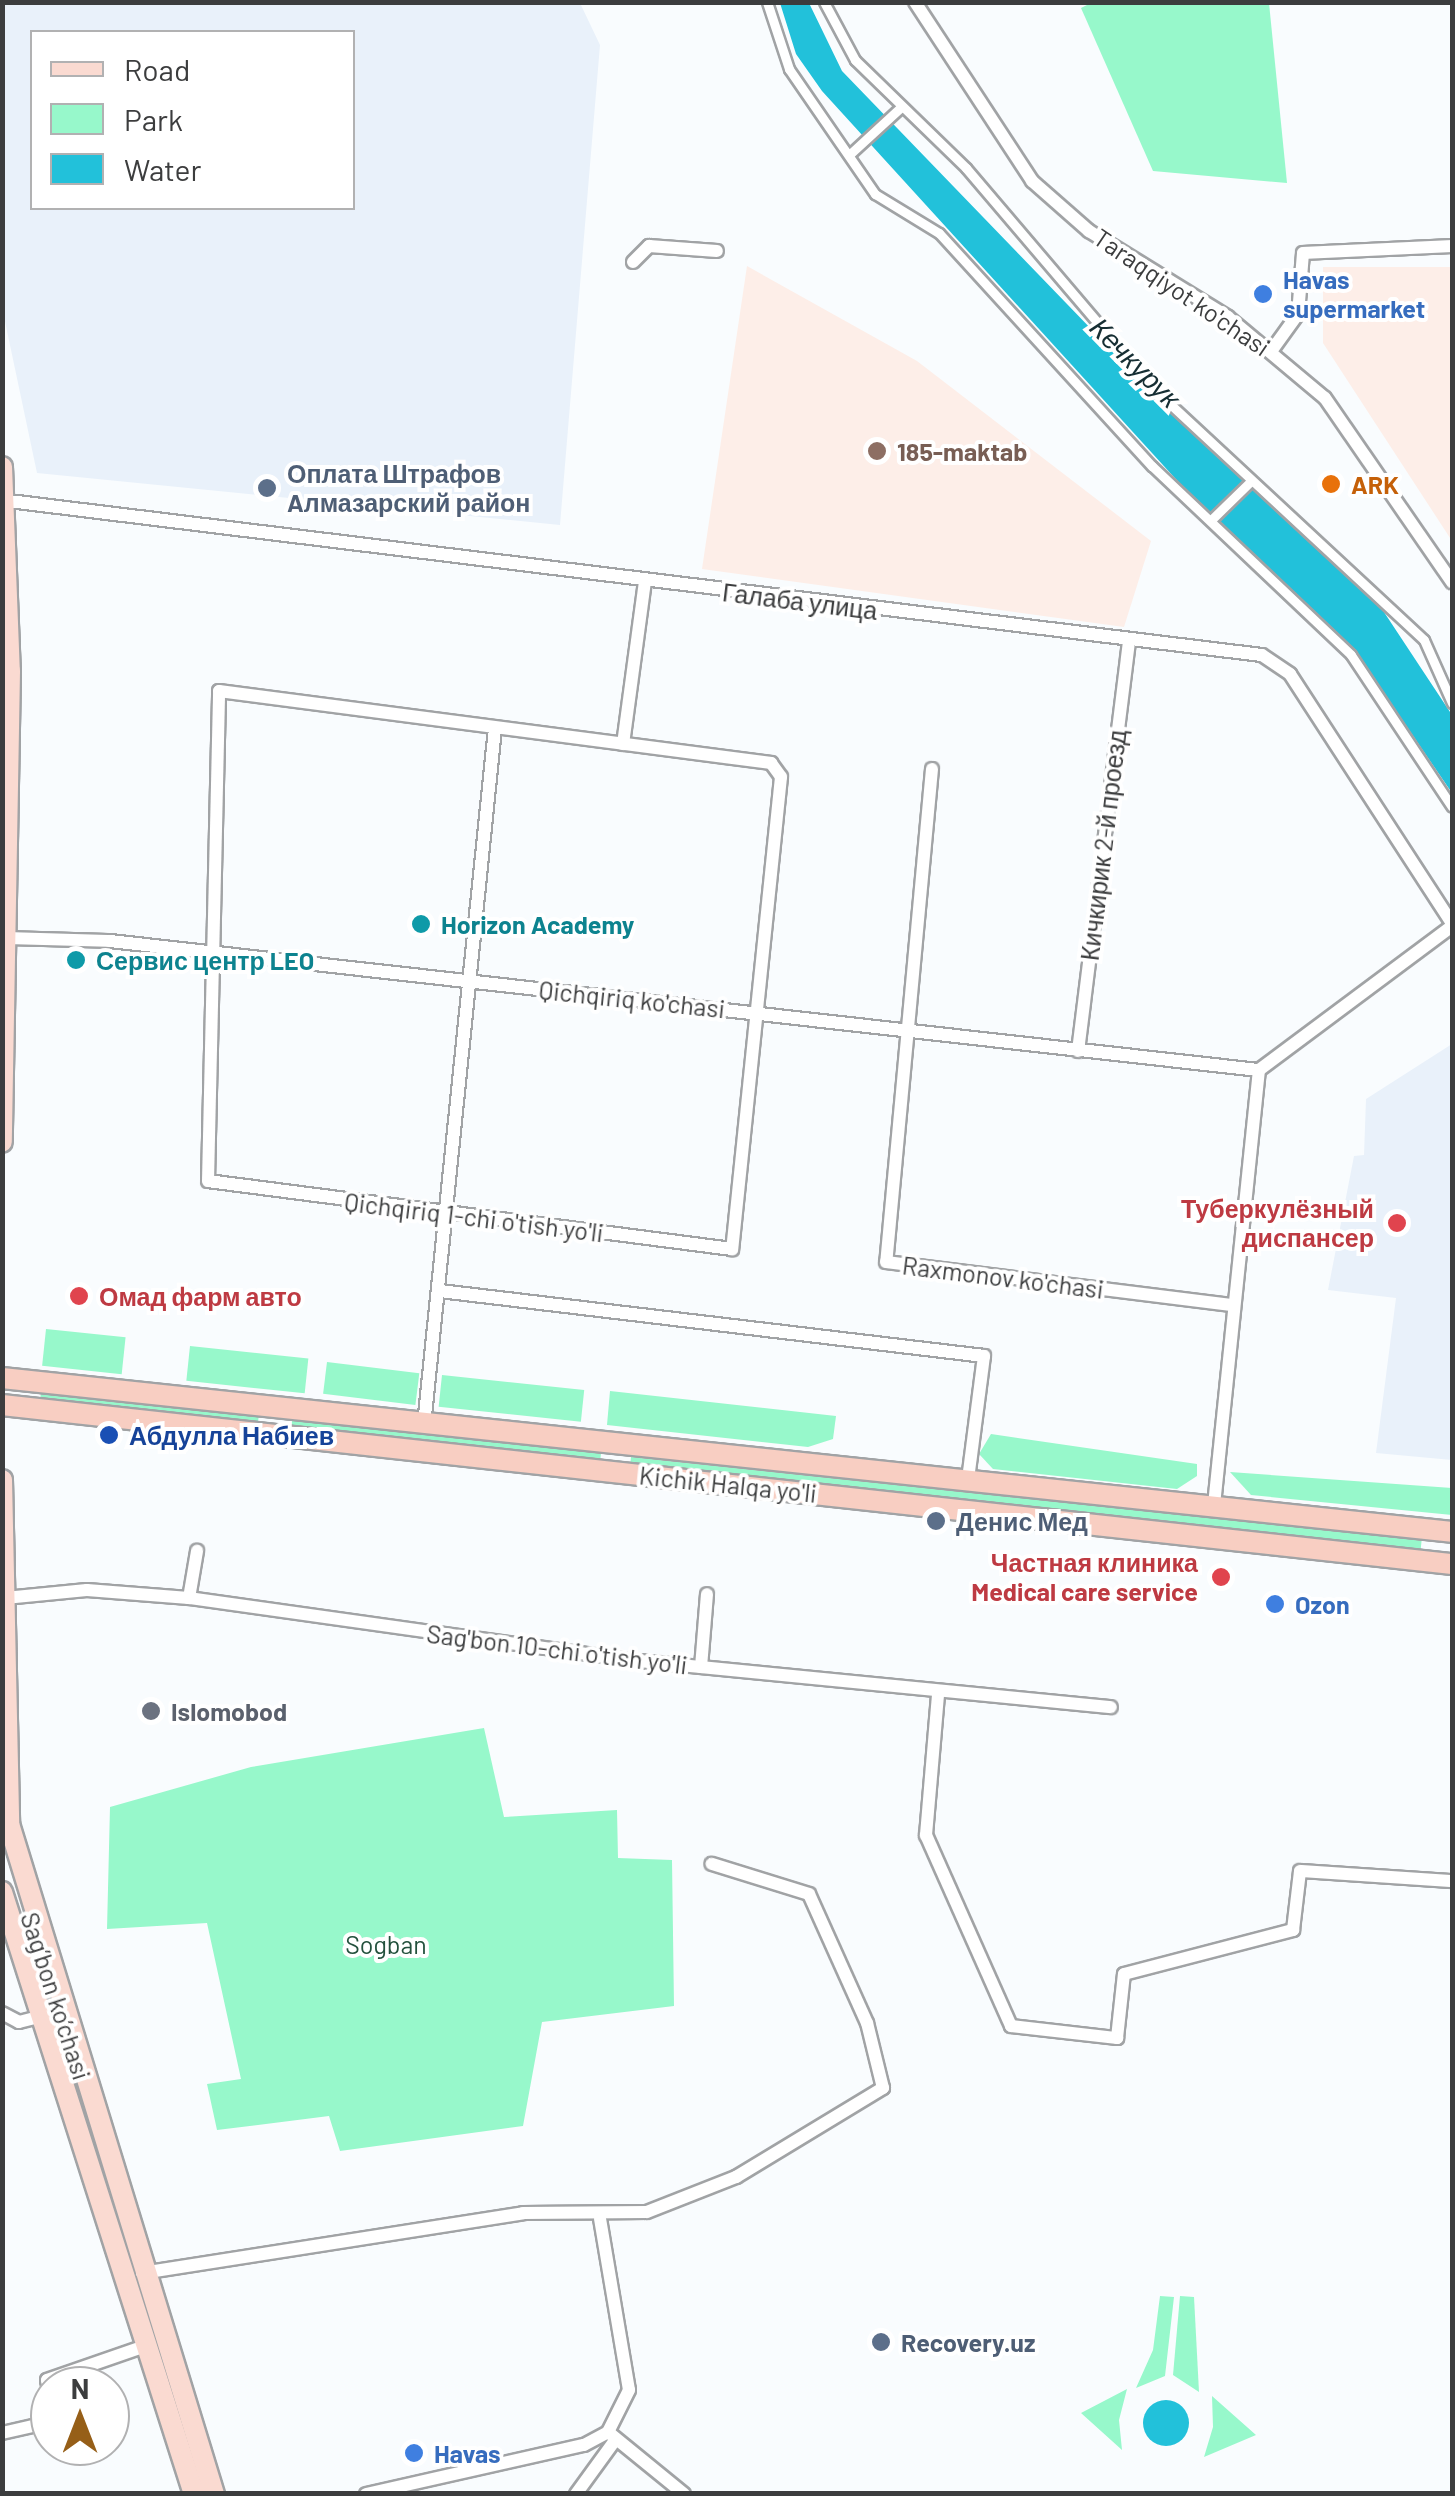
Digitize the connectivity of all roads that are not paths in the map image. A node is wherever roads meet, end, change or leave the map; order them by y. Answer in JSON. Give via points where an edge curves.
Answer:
{"nodes":[{"id":1,"x":767,"y":2,"type":"edge"},
{"id":2,"x":824,"y":2,"type":"edge"},
{"id":3,"x":915,"y":2,"type":"edge"},
{"id":4,"x":898,"y":109,"type":"junction"},
{"id":5,"x":850,"y":154,"type":"junction"},
{"id":6,"x":1452,"y":246,"type":"edge"},
{"id":7,"x":716,"y":251,"type":"dead end"},
{"id":8,"x":633,"y":262,"type":"dead end"},
{"id":9,"x":1272,"y":350,"type":"junction"},
{"id":10,"x":2,"y":467,"type":"edge"},
{"id":11,"x":1250,"y":481,"type":"junction"},
{"id":12,"x":9,"y":501,"type":"junction"},
{"id":13,"x":1211,"y":520,"type":"junction"},
{"id":14,"x":644,"y":582,"type":"junction"},
{"id":15,"x":1452,"y":582,"type":"edge"},
{"id":16,"x":1128,"y":640,"type":"junction"},
{"id":17,"x":1452,"y":704,"type":"edge"},
{"id":18,"x":495,"y":728,"type":"junction"},
{"id":19,"x":623,"y":744,"type":"junction"},
{"id":20,"x":932,"y":769,"type":"dead end"},
{"id":21,"x":1452,"y":807,"type":"edge"},
{"id":22,"x":1452,"y":924,"type":"edge"},
{"id":23,"x":4,"y":938,"type":"edge"},
{"id":24,"x":206,"y":952,"type":"junction"},
{"id":25,"x":470,"y":982,"type":"junction"},
{"id":26,"x":756,"y":1013,"type":"junction"},
{"id":27,"x":908,"y":1030,"type":"junction"},
{"id":28,"x":1078,"y":1051,"type":"junction"},
{"id":29,"x":1258,"y":1070,"type":"junction"},
{"id":30,"x":2,"y":1142,"type":"edge"},
{"id":31,"x":445,"y":1212,"type":"junction"},
{"id":32,"x":440,"y":1291,"type":"junction"},
{"id":33,"x":1232,"y":1305,"type":"junction"},
{"id":34,"x":2,"y":1378,"type":"edge"},
{"id":35,"x":2,"y":1406,"type":"edge"},
{"id":36,"x":275,"y":1410,"type":"junction"},
{"id":37,"x":424,"y":1425,"type":"junction"},
{"id":38,"x":272,"y":1434,"type":"junction"},
{"id":39,"x":610,"y":1445,"type":"junction"},
{"id":40,"x":608,"y":1472,"type":"junction"},
{"id":41,"x":2,"y":1480,"type":"edge"},
{"id":42,"x":968,"y":1480,"type":"junction"},
{"id":43,"x":1214,"y":1505,"type":"junction"},
{"id":44,"x":1450,"y":1532,"type":"edge"},
{"id":45,"x":197,"y":1551,"type":"dead end"},
{"id":46,"x":1448,"y":1564,"type":"edge"},
{"id":47,"x":4,"y":1568,"type":"edge"},
{"id":48,"x":708,"y":1594,"type":"dead end"},
{"id":49,"x":5,"y":1598,"type":"edge"},
{"id":50,"x":189,"y":1598,"type":"junction"},
{"id":51,"x":701,"y":1667,"type":"junction"},
{"id":52,"x":938,"y":1695,"type":"junction"},
{"id":53,"x":1111,"y":1707,"type":"dead end"},
{"id":54,"x":712,"y":1864,"type":"dead end"},
{"id":55,"x":1452,"y":1880,"type":"edge"},
{"id":56,"x":2,"y":1892,"type":"edge"},
{"id":57,"x":2,"y":2013,"type":"edge"},
{"id":58,"x":52,"y":2014,"type":"junction"},
{"id":59,"x":600,"y":2218,"type":"junction"},
{"id":60,"x":142,"y":2273,"type":"junction"},
{"id":61,"x":148,"y":2345,"type":"junction"},
{"id":62,"x":87,"y":2366,"type":"edge"},
{"id":63,"x":30,"y":2426,"type":"edge"},
{"id":64,"x":2,"y":2432,"type":"edge"},
{"id":65,"x":612,"y":2435,"type":"junction"},
{"id":66,"x":194,"y":2494,"type":"edge"},
{"id":67,"x":214,"y":2494,"type":"edge"},
{"id":68,"x":366,"y":2494,"type":"edge"},
{"id":69,"x":576,"y":2494,"type":"edge"},
{"id":70,"x":684,"y":2494,"type":"edge"}],
"edges":[{"from":1,"to":5,"type":"street","via":[[789,69]]},
{"from":2,"to":4,"type":"street","via":[[855,60]]},
{"from":3,"to":9,"type":"street","name":"Taraqqiyot ko'chasi","via":[[995,135],[1045,194]]},
{"from":4,"to":5,"type":"street"},
{"from":4,"to":11,"type":"street","via":[[966,168],[1155,390]]},
{"from":5,"to":13,"type":"street","via":[[875,194],[939,232]]},
{"from":6,"to":9,"type":"street","via":[[1304,253],[1298,314]]},
{"from":7,"to":8,"type":"street","via":[[649,246]]},
{"from":9,"to":15,"type":"street","name":"Taraqqiyot ko'chasi","via":[[1325,398]]},
{"from":10,"to":12,"type":"main road"},
{"from":11,"to":13,"type":"street"},
{"from":11,"to":17,"type":"street","via":[[1424,640]]},
{"from":12,"to":14,"type":"street","name":"Галаба улица"},
{"from":12,"to":23,"type":"main road"},
{"from":13,"to":21,"type":"street","via":[[1351,656]]},
{"from":14,"to":16,"type":"street","name":"Галаба улица"},
{"from":14,"to":19,"type":"street"},
{"from":16,"to":22,"type":"street","name":"Галаба улица","via":[[1262,655],[1290,674]]},
{"from":16,"to":28,"type":"street","name":"Кичкирик 2-й проезд"},
{"from":18,"to":19,"type":"street"},
{"from":18,"to":24,"type":"street","via":[[213,694]]},
{"from":18,"to":25,"type":"street"},
{"from":19,"to":26,"type":"street","via":[[757,759],[781,777]]},
{"from":20,"to":27,"type":"street"},
{"from":22,"to":29,"type":"street"},
{"from":23,"to":24,"type":"street","name":"Qichqiriq ko'chasi"},
{"from":23,"to":30,"type":"main road"},
{"from":24,"to":25,"type":"street","name":"Qichqiriq ko'chasi"},
{"from":24,"to":31,"type":"street","name":"Qichqiriq 1-chi o'tish yo'li","via":[[208,1181]]},
{"from":25,"to":26,"type":"street","name":"Qichqiriq ko'chasi"},
{"from":25,"to":31,"type":"street"},
{"from":26,"to":27,"type":"street","name":"Qichqiriq ko'chasi"},
{"from":26,"to":31,"type":"street","name":"Qichqiriq 1-chi o'tish yo'li","via":[[732,1249]]},
{"from":27,"to":28,"type":"street","name":"Qichqiriq ko'chasi"},
{"from":27,"to":33,"type":"street","name":"Raxmonov ko'chasi","via":[[886,1262]]},
{"from":28,"to":29,"type":"street","name":"Qichqiriq ko'chasi"},
{"from":29,"to":33,"type":"street"},
{"from":31,"to":32,"type":"street"},
{"from":32,"to":37,"type":"street"},
{"from":32,"to":42,"type":"street","via":[[984,1356]]},
{"from":33,"to":43,"type":"street"},
{"from":34,"to":36,"type":"highway","name":"Kichik Halqa yo'li"},
{"from":35,"to":38,"type":"highway","name":"Kichik Halqa yo'li"},
{"from":36,"to":37,"type":"highway","name":"Kichik Halqa yo'li"},
{"from":36,"to":38,"type":"highway"},
{"from":37,"to":39,"type":"highway","name":"Kichik Halqa yo'li"},
{"from":38,"to":40,"type":"highway","name":"Kichik Halqa yo'li"},
{"from":39,"to":40,"type":"highway"},
{"from":39,"to":42,"type":"highway","name":"Kichik Halqa yo'li"},
{"from":40,"to":46,"type":"highway","name":"Kichik Halqa yo'li"},
{"from":41,"to":47,"type":"main road","name":"Sag’bon ko’chasi"},
{"from":42,"to":43,"type":"highway","name":"Kichik Halqa yo'li"},
{"from":43,"to":44,"type":"highway","name":"Kichik Halqa yo'li"},
{"from":44,"to":46,"type":"highway"},
{"from":45,"to":50,"type":"street"},
{"from":47,"to":49,"type":"main road","name":"Sag’bon ko’chasi"},
{"from":48,"to":51,"type":"street"},
{"from":49,"to":50,"type":"street","name":"Sag'bon 10-chi o'tish yo'li","via":[[86,1590]]},
{"from":49,"to":58,"type":"main road","name":"Sag’bon ko’chasi","via":[[7,1812]]},
{"from":50,"to":51,"type":"street","name":"Sag'bon 10-chi o'tish yo'li"},
{"from":51,"to":52,"type":"street","name":"Sag'bon 10-chi o'tish yo'li"},
{"from":52,"to":53,"type":"street","name":"Sag'bon 10-chi o'tish yo'li"},
{"from":52,"to":55,"type":"street","via":[[926,1835],[1011,2026],[1116,2038],[1124,1974],[1293,1930],[1300,1871]]},
{"from":54,"to":59,"type":"street","via":[[809,1894],[868,2022],[883,2088],[736,2177],[647,2212]]},
{"from":56,"to":58,"type":"main road","name":"Sag’bon ko’chasi"},
{"from":57,"to":58,"type":"street","via":[[12,2021]]},
{"from":58,"to":60,"type":"main road","name":"Sag’bon ko’chasi"},
{"from":58,"to":61,"type":"main road","name":"Sag’bon ko’chasi"},
{"from":59,"to":60,"type":"street","via":[[522,2213]]},
{"from":59,"to":65,"type":"street","via":[[629,2390]]},
{"from":60,"to":67,"type":"main road","name":"Sag’bon ko’chasi"},
{"from":61,"to":62,"type":"street"},
{"from":61,"to":66,"type":"main road","name":"Sag’bon ko’chasi"},
{"from":63,"to":64,"type":"street"},
{"from":65,"to":68,"type":"street"},
{"from":65,"to":69,"type":"street"},
{"from":65,"to":70,"type":"street"}]}
